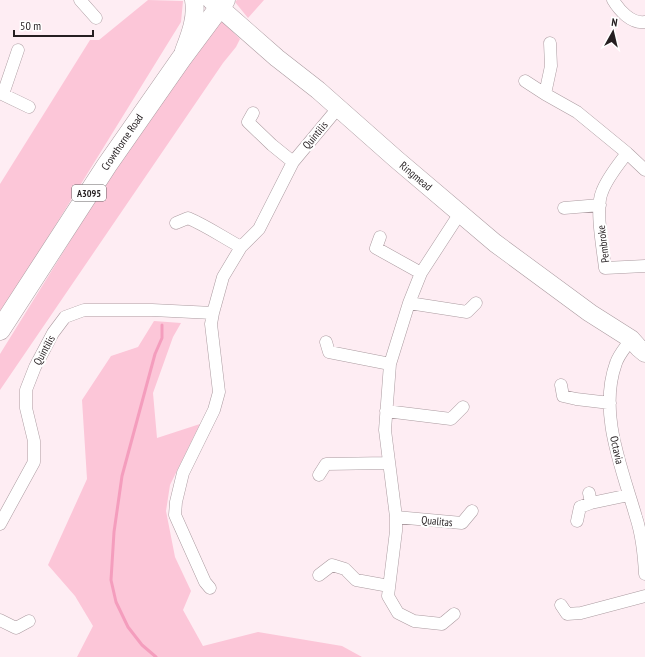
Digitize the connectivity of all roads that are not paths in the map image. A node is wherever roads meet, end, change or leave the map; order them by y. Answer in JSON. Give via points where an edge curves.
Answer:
{"nodes":[{"id":1,"x":194,"y":0,"type":"edge"},
{"id":2,"x":613,"y":0,"type":"edge"},
{"id":3,"x":85,"y":2,"type":"edge"},
{"id":4,"x":219,"y":3,"type":"edge"},
{"id":5,"x":96,"y":18,"type":"dead end"},
{"id":6,"x":645,"y":22,"type":"edge"},
{"id":7,"x":550,"y":43,"type":"dead end"},
{"id":8,"x":18,"y":50,"type":"dead end"},
{"id":9,"x":181,"y":59,"type":"junction"},
{"id":10,"x":524,"y":81,"type":"dead end"},
{"id":11,"x":2,"y":94,"type":"edge"},
{"id":12,"x":544,"y":94,"type":"junction"},
{"id":13,"x":29,"y":107,"type":"dead end"},
{"id":14,"x":338,"y":108,"type":"junction"},
{"id":15,"x":253,"y":113,"type":"dead end"},
{"id":16,"x":627,"y":153,"type":"junction"},
{"id":17,"x":293,"y":162,"type":"junction"},
{"id":18,"x":645,"y":170,"type":"edge"},
{"id":19,"x":600,"y":205,"type":"junction"},
{"id":20,"x":564,"y":208,"type":"dead end"},
{"id":21,"x":460,"y":213,"type":"junction"},
{"id":22,"x":176,"y":223,"type":"dead end"},
{"id":23,"x":380,"y":237,"type":"dead end"},
{"id":24,"x":241,"y":247,"type":"junction"},
{"id":25,"x":645,"y":266,"type":"edge"},
{"id":26,"x":421,"y":273,"type":"junction"},
{"id":27,"x":409,"y":303,"type":"junction"},
{"id":28,"x":476,"y":303,"type":"dead end"},
{"id":29,"x":213,"y":313,"type":"junction"},
{"id":30,"x":0,"y":330,"type":"edge"},
{"id":31,"x":326,"y":342,"type":"dead end"},
{"id":32,"x":638,"y":342,"type":"edge"},
{"id":33,"x":645,"y":352,"type":"edge"},
{"id":34,"x":390,"y":364,"type":"junction"},
{"id":35,"x":561,"y":385,"type":"dead end"},
{"id":36,"x":610,"y":404,"type":"junction"},
{"id":37,"x":462,"y":407,"type":"dead end"},
{"id":38,"x":386,"y":411,"type":"junction"},
{"id":39,"x":388,"y":463,"type":"junction"},
{"id":40,"x":320,"y":475,"type":"dead end"},
{"id":41,"x":629,"y":495,"type":"junction"},
{"id":42,"x":472,"y":510,"type":"dead end"},
{"id":43,"x":396,"y":517,"type":"junction"},
{"id":44,"x":641,"y":517,"type":"edge"},
{"id":45,"x":577,"y":520,"type":"dead end"},
{"id":46,"x":0,"y":524,"type":"edge"},
{"id":47,"x":645,"y":574,"type":"edge"},
{"id":48,"x":319,"y":575,"type":"dead end"},
{"id":49,"x":389,"y":586,"type":"junction"},
{"id":50,"x":210,"y":588,"type":"dead end"},
{"id":51,"x":645,"y":596,"type":"edge"},
{"id":52,"x":561,"y":605,"type":"dead end"},
{"id":53,"x":454,"y":614,"type":"dead end"},
{"id":54,"x":0,"y":620,"type":"edge"},
{"id":55,"x":29,"y":621,"type":"dead end"}],
"edges":[{"from":1,"to":9,"type":"street","via":[[192,25]]},
{"from":2,"to":6,"type":"street","via":[[619,10],[630,18]]},
{"from":3,"to":5,"type":"street"},
{"from":4,"to":9,"type":"main road","name":"Crowthorne Road","number":"A3095"},
{"from":4,"to":14,"type":"street","name":"Ringmead"},
{"from":7,"to":12,"type":"street","via":[[551,66]]},
{"from":8,"to":11,"type":"street"},
{"from":9,"to":30,"type":"main road","name":"Crowthorne Road","number":"A3095","via":[[107,165]]},
{"from":10,"to":12,"type":"street"},
{"from":11,"to":13,"type":"street"},
{"from":12,"to":16,"type":"street","via":[[577,112]]},
{"from":14,"to":17,"type":"street","name":"Quintilis"},
{"from":14,"to":21,"type":"street","name":"Ringmead"},
{"from":15,"to":17,"type":"street","via":[[248,122]]},
{"from":16,"to":18,"type":"street"},
{"from":16,"to":19,"type":"street","name":"Pembroke","via":[[601,192]]},
{"from":17,"to":24,"type":"street","name":"Quintilis","via":[[259,229]]},
{"from":19,"to":20,"type":"street"},
{"from":19,"to":25,"type":"street","name":"Pembroke","via":[[605,268]]},
{"from":21,"to":26,"type":"street"},
{"from":21,"to":32,"type":"street","name":"Ringmead","via":[[495,243],[590,313]]},
{"from":22,"to":24,"type":"street","via":[[188,218]]},
{"from":23,"to":26,"type":"street","via":[[376,248]]},
{"from":24,"to":29,"type":"street","name":"Quintilis","via":[[223,277]]},
{"from":26,"to":27,"type":"street"},
{"from":27,"to":28,"type":"street","via":[[468,312]]},
{"from":27,"to":34,"type":"street"},
{"from":29,"to":46,"type":"street","name":"Quintilis","via":[[84,310],[65,317],[53,333],[26,390],[26,408],[34,441],[34,462]]},
{"from":29,"to":50,"type":"street","name":"Quintilis","via":[[211,324],[219,392],[214,410],[183,473],[175,515]]},
{"from":31,"to":34,"type":"street","via":[[329,352]]},
{"from":32,"to":33,"type":"street","name":"Ringmead","via":[[639,348]]},
{"from":32,"to":36,"type":"street","name":"Octavia","via":[[616,362]]},
{"from":34,"to":38,"type":"street"},
{"from":35,"to":36,"type":"street","via":[[563,396]]},
{"from":36,"to":41,"type":"street","name":"Octavia","via":[[616,450]]},
{"from":37,"to":38,"type":"street","via":[[451,419]]},
{"from":38,"to":39,"type":"street"},
{"from":39,"to":40,"type":"street","via":[[326,464]]},
{"from":39,"to":43,"type":"street"},
{"from":41,"to":44,"type":"street","name":"Octavia"},
{"from":41,"to":45,"type":"street","via":[[590,498],[580,507]]},
{"from":42,"to":43,"type":"street","name":"Qualitas","via":[[462,523]]},
{"from":43,"to":49,"type":"street"},
{"from":44,"to":47,"type":"street","name":"Octavia"},
{"from":48,"to":49,"type":"street","via":[[332,565],[345,568],[356,580]]},
{"from":49,"to":53,"type":"street","via":[[388,596],[398,613],[414,621],[442,624]]},
{"from":51,"to":52,"type":"street","via":[[581,614],[567,614]]},
{"from":54,"to":55,"type":"street","via":[[16,628]]}]}
